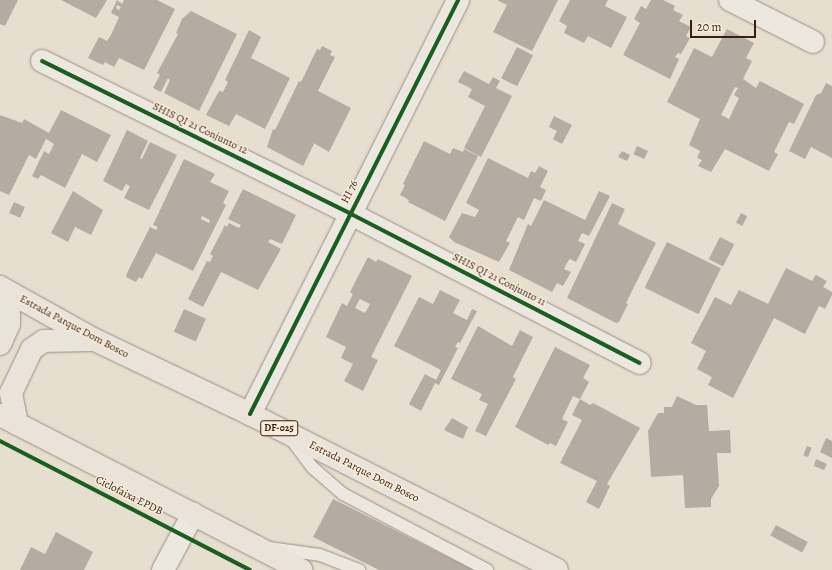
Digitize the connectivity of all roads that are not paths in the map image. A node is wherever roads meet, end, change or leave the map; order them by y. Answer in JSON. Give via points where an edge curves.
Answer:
{"nodes":[{"id":1,"x":458,"y":0,"type":"edge"},
{"id":2,"x":730,"y":0,"type":"edge"},
{"id":3,"x":813,"y":42,"type":"dead end"},
{"id":4,"x":42,"y":61,"type":"dead end"},
{"id":5,"x":349,"y":213,"type":"junction"},
{"id":6,"x":0,"y":287,"type":"edge"},
{"id":7,"x":95,"y":340,"type":"junction"},
{"id":8,"x":0,"y":344,"type":"edge"},
{"id":9,"x":640,"y":363,"type":"dead end"},
{"id":10,"x":250,"y":414,"type":"junction"},
{"id":11,"x":8,"y":420,"type":"edge"},
{"id":12,"x":285,"y":431,"type":"junction"},
{"id":13,"x":193,"y":514,"type":"junction"},
{"id":14,"x":256,"y":547,"type":"junction"},
{"id":15,"x":163,"y":570,"type":"edge"},
{"id":16,"x":302,"y":570,"type":"edge"},
{"id":17,"x":359,"y":570,"type":"edge"},
{"id":18,"x":487,"y":570,"type":"edge"},
{"id":19,"x":558,"y":570,"type":"edge"}],
"edges":[{"from":1,"to":5,"type":"street","name":"HI 76"},
{"from":2,"to":3,"type":"street"},
{"from":4,"to":5,"type":"street","name":"SHIS QI 21 Conjunto 12"},
{"from":5,"to":9,"type":"street","name":"SHIS QI 21 Conjunto 11"},
{"from":5,"to":10,"type":"street","name":"HI 76"},
{"from":6,"to":7,"type":"main road","name":"Estrada Parque Dom Bosco","number":"DF-025"},
{"from":6,"to":8,"type":"main road","via":[[10,311],[9,324]]},
{"from":7,"to":10,"type":"main road","name":"Estrada Parque Dom Bosco","number":"DF-025"},
{"from":7,"to":11,"type":"main road","via":[[44,340],[32,349],[11,393]]},
{"from":10,"to":12,"type":"main road","name":"Estrada Parque Dom Bosco","number":"DF-025"},
{"from":11,"to":13,"type":"main road"},
{"from":12,"to":18,"type":"lane","via":[[313,468],[342,494]]},
{"from":12,"to":19,"type":"main road","name":"Estrada Parque Dom Bosco","number":"DF-025"},
{"from":13,"to":14,"type":"main road"},
{"from":13,"to":15,"type":"street"},
{"from":14,"to":16,"type":"main road"},
{"from":14,"to":17,"type":"lane","via":[[302,551]]}]}
